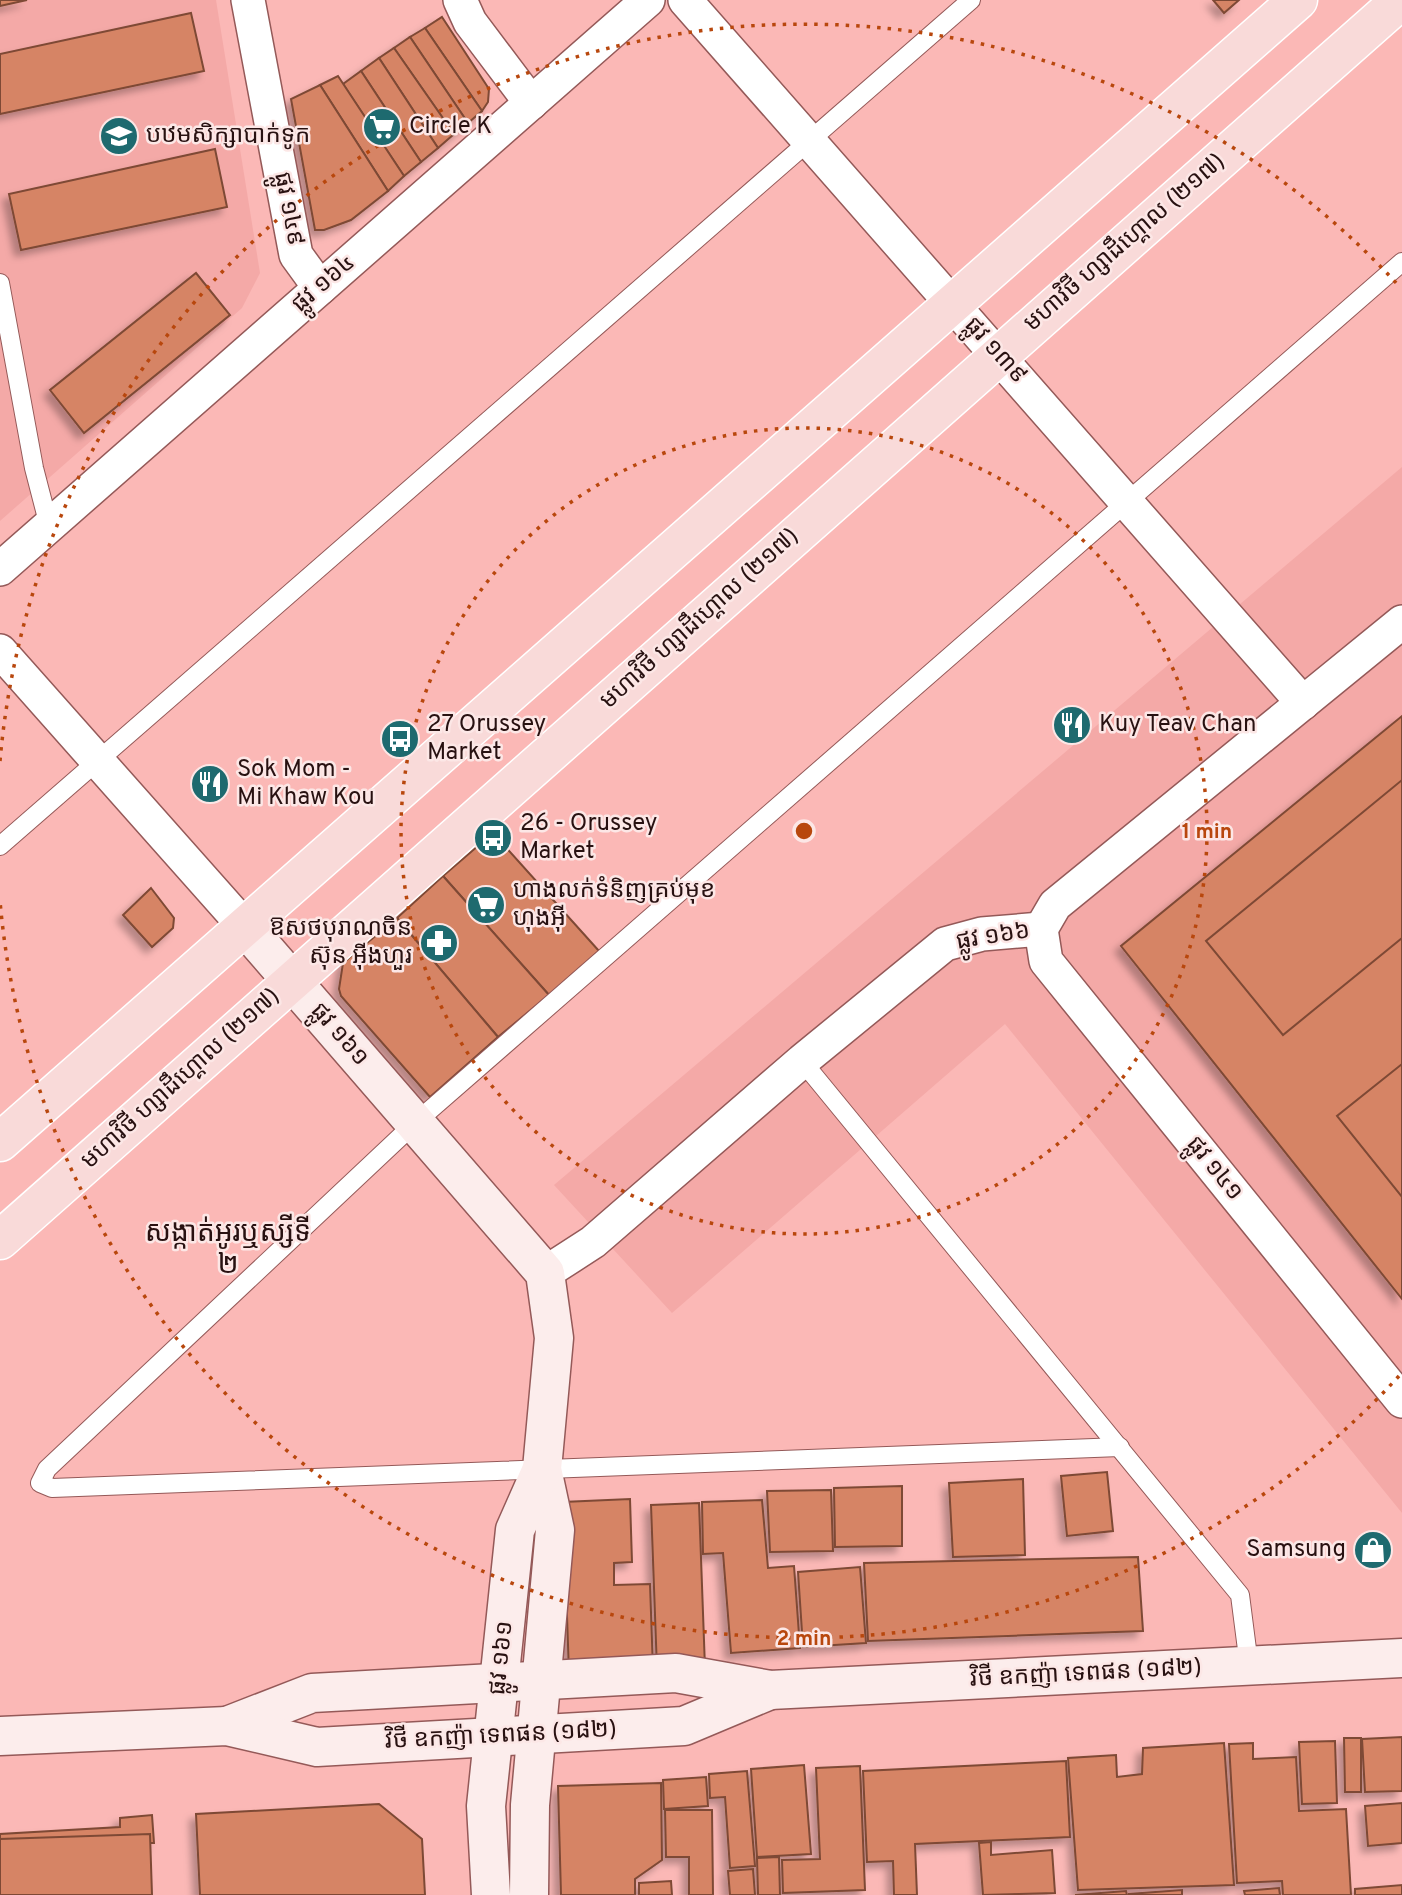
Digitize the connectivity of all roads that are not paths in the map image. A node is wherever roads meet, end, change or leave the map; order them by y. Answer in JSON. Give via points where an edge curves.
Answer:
{"nodes":[{"id":1,"x":248,"y":0,"type":"edge"},
{"id":2,"x":460,"y":0,"type":"edge"},
{"id":3,"x":648,"y":0,"type":"edge"},
{"id":4,"x":685,"y":0,"type":"edge"},
{"id":5,"x":971,"y":0,"type":"edge"},
{"id":6,"x":1298,"y":0,"type":"edge"},
{"id":7,"x":1401,"y":0,"type":"edge"},
{"id":8,"x":531,"y":103,"type":"junction"},
{"id":9,"x":811,"y":142,"type":"junction"},
{"id":10,"x":1402,"y":262,"type":"edge"},
{"id":11,"x":0,"y":283,"type":"edge"},
{"id":12,"x":320,"y":288,"type":"junction"},
{"id":13,"x":953,"y":303,"type":"junction"},
{"id":14,"x":999,"y":355,"type":"junction"},
{"id":15,"x":1128,"y":501,"type":"junction"},
{"id":16,"x":49,"y":526,"type":"junction"},
{"id":17,"x":0,"y":569,"type":"edge"},
{"id":18,"x":1402,"y":622,"type":"edge"},
{"id":19,"x":0,"y":651,"type":"edge"},
{"id":20,"x":1303,"y":703,"type":"junction"},
{"id":21,"x":98,"y":761,"type":"junction"},
{"id":22,"x":0,"y":846,"type":"edge"},
{"id":23,"x":246,"y":928,"type":"junction"},
{"id":24,"x":1041,"y":929,"type":"junction"},
{"id":25,"x":291,"y":981,"type":"junction"},
{"id":26,"x":802,"y":1060,"type":"junction"},
{"id":27,"x":415,"y":1123,"type":"junction"},
{"id":28,"x":0,"y":1142,"type":"edge"},
{"id":29,"x":0,"y":1240,"type":"edge"},
{"id":30,"x":545,"y":1273,"type":"junction"},
{"id":31,"x":1402,"y":1401,"type":"edge"},
{"id":32,"x":1120,"y":1447,"type":"junction"},
{"id":33,"x":542,"y":1469,"type":"junction"},
{"id":34,"x":1402,"y":1658,"type":"edge"},
{"id":35,"x":1249,"y":1665,"type":"junction"},
{"id":36,"x":542,"y":1679,"type":"junction"},
{"id":37,"x":500,"y":1681,"type":"junction"},
{"id":38,"x":770,"y":1690,"type":"junction"},
{"id":39,"x":227,"y":1726,"type":"junction"},
{"id":40,"x":536,"y":1734,"type":"junction"},
{"id":41,"x":0,"y":1736,"type":"edge"},
{"id":42,"x":494,"y":1737,"type":"junction"},
{"id":43,"x":491,"y":1895,"type":"edge"},
{"id":44,"x":529,"y":1895,"type":"edge"}],
"edges":[{"from":1,"to":12,"type":"street","name":"ផ្លូវ ១៤៩","via":[[296,255]]},
{"from":2,"to":8,"type":"street","via":[[470,22]]},
{"from":3,"to":8,"type":"street","name":"ផ្លូវ ១៦៤"},
{"from":4,"to":9,"type":"street","name":"ផ្លូវ ១៣៩"},
{"from":5,"to":9,"type":"lane"},
{"from":6,"to":13,"type":"main road"},
{"from":7,"to":14,"type":"main road","name":"មហាវិថី ហ្សាដឹហ្គោល (២១៧)"},
{"from":8,"to":12,"type":"street","name":"ផ្លូវ ១៦៤"},
{"from":9,"to":13,"type":"street","name":"ផ្លូវ ១៣៩"},
{"from":9,"to":21,"type":"lane"},
{"from":10,"to":15,"type":"lane"},
{"from":11,"to":16,"type":"lane"},
{"from":12,"to":16,"type":"street","name":"ផ្លូវ ១៦៤"},
{"from":13,"to":14,"type":"street","name":"ផ្លូវ ១៣៩"},
{"from":13,"to":23,"type":"main road"},
{"from":14,"to":15,"type":"street","name":"ផ្លូវ ១៣៩"},
{"from":14,"to":25,"type":"main road","name":"មហាវិថី ហ្សាដឹហ្គោល (២១៧)"},
{"from":15,"to":20,"type":"street","name":"ផ្លូវ ១៣៩"},
{"from":15,"to":27,"type":"lane"},
{"from":16,"to":17,"type":"street","name":"ផ្លូវ ១៦៤"},
{"from":18,"to":20,"type":"street","name":"ផ្លូវ ១៦៦"},
{"from":19,"to":21,"type":"street","name":"ផ្លូវ ១៦១"},
{"from":20,"to":24,"type":"street","name":"ផ្លូវ ១៦៦","via":[[1055,905]]},
{"from":21,"to":22,"type":"lane"},
{"from":21,"to":23,"type":"street","name":"ផ្លូវ ១៦១"},
{"from":23,"to":25,"type":"street","name":"ផ្លូវ ១៦១"},
{"from":23,"to":28,"type":"main road"},
{"from":24,"to":26,"type":"street","name":"ផ្លូវ ១៦៦","via":[[982,934],[945,944]]},
{"from":24,"to":31,"type":"street","name":"ផ្លូវ ១៤១","via":[[1046,961]]},
{"from":25,"to":27,"type":"street","name":"ផ្លូវ ១៦១"},
{"from":25,"to":29,"type":"main road","name":"មហាវិថី ហ្សាដឹហ្គោល (២១៧)"},
{"from":26,"to":30,"type":"street","name":"ផ្លូវ ១៦៦","via":[[593,1242]]},
{"from":26,"to":32,"type":"lane"},
{"from":27,"to":30,"type":"street","name":"ផ្លូវ ១៦១"},
{"from":27,"to":33,"type":"lane","via":[[47,1469],[40,1483],[52,1488]]},
{"from":30,"to":33,"type":"street","name":"ផ្លូវ ១៦១","via":[[554,1338]]},
{"from":32,"to":33,"type":"lane"},
{"from":32,"to":35,"type":"lane","via":[[1240,1595]]},
{"from":33,"to":36,"type":"street","name":"ផ្លូវ ១៦១","via":[[555,1530]]},
{"from":33,"to":37,"type":"street","name":"ផ្លូវ ១៦១","via":[[515,1530]]},
{"from":34,"to":35,"type":"street","name":"វិថី ឧកញ៉ា ទេពផន (១៨២)"},
{"from":35,"to":38,"type":"street","name":"វិថី ឧកញ៉ា ទេពផន (១៨២)"},
{"from":36,"to":37,"type":"street","name":"វិថី ឧកញ៉ា ទេពផន (១៨២)"},
{"from":36,"to":38,"type":"street","name":"វិថី ឧកញ៉ា ទេពផន (១៨២)","via":[[676,1673]]},
{"from":36,"to":40,"type":"street","name":"ផ្លូវ ១៦១"},
{"from":37,"to":39,"type":"street","name":"វិថី ឧកញ៉ា ទេពផន (១៨២)","via":[[312,1693]]},
{"from":37,"to":42,"type":"street","name":"ផ្លូវ ១៦១"},
{"from":38,"to":40,"type":"street","name":"វិថី ឧកញ៉ា ទេពផន (១៨២)","via":[[684,1726]]},
{"from":39,"to":41,"type":"street","name":"វិថី ឧកញ៉ា ទេពផន (១៨២)"},
{"from":39,"to":42,"type":"street","name":"វិថី ឧកញ៉ា ទេពផន (១៨២)","via":[[317,1746]]},
{"from":40,"to":42,"type":"street","name":"វិថី ឧកញ៉ា ទេពផន (១៨២)"},
{"from":40,"to":44,"type":"street","name":"ផ្លូវ ១៦១"},
{"from":42,"to":43,"type":"street","name":"ផ្លូវ ១៦១","via":[[486,1806]]}]}
